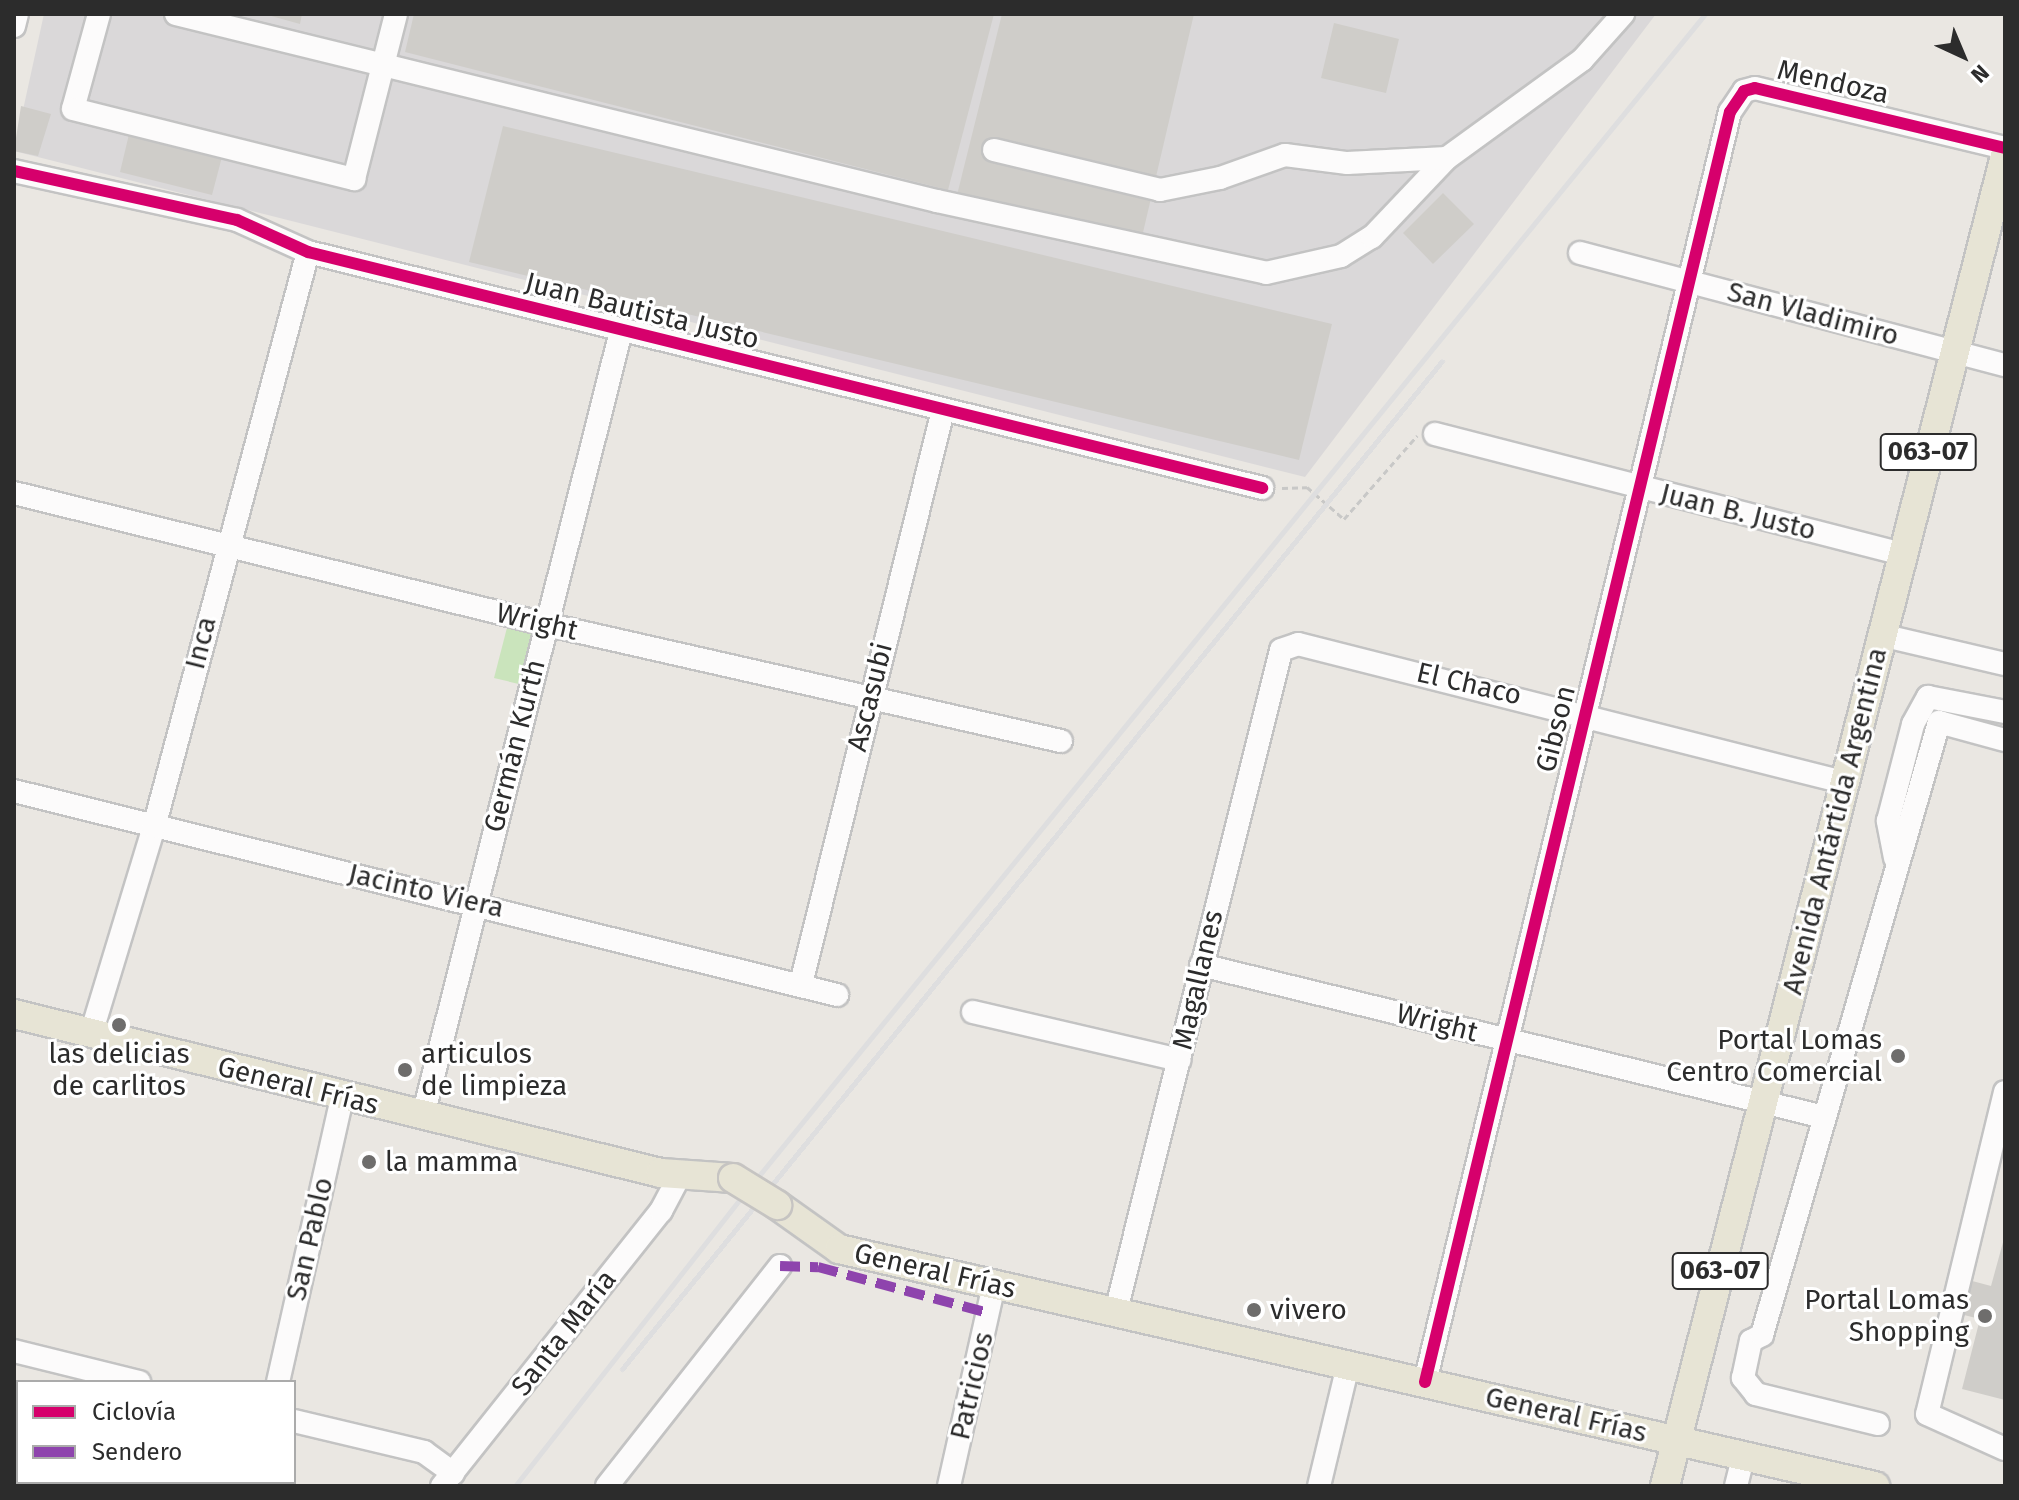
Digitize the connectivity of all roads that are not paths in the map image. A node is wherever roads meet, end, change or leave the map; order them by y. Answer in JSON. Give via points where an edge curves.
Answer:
{"nodes":[{"id":1,"x":17,"y":14,"type":"edge"},
{"id":2,"x":99,"y":14,"type":"edge"},
{"id":3,"x":176,"y":14,"type":"edge"},
{"id":4,"x":396,"y":14,"type":"edge"},
{"id":5,"x":1623,"y":14,"type":"edge"},
{"id":6,"x":14,"y":26,"type":"edge"},
{"id":7,"x":382,"y":67,"type":"junction"},
{"id":8,"x":1744,"y":91,"type":"joint"},
{"id":9,"x":2005,"y":148,"type":"edge"},
{"id":10,"x":994,"y":150,"type":"dead end"},
{"id":11,"x":2005,"y":156,"type":"edge"},
{"id":12,"x":1447,"y":158,"type":"junction"},
{"id":13,"x":14,"y":171,"type":"edge"},
{"id":14,"x":308,"y":252,"type":"junction"},
{"id":15,"x":1580,"y":253,"type":"dead end"},
{"id":16,"x":1686,"y":280,"type":"junction"},
{"id":17,"x":621,"y":331,"type":"junction"},
{"id":18,"x":1953,"y":351,"type":"junction"},
{"id":19,"x":2005,"y":365,"type":"edge"},
{"id":20,"x":943,"y":410,"type":"junction"},
{"id":21,"x":1435,"y":434,"type":"road end"},
{"id":22,"x":1639,"y":487,"type":"junction"},
{"id":23,"x":1262,"y":488,"type":"road end"},
{"id":24,"x":14,"y":493,"type":"edge"},
{"id":25,"x":225,"y":546,"type":"junction"},
{"id":26,"x":1902,"y":554,"type":"junction"},
{"id":27,"x":545,"y":624,"type":"junction"},
{"id":28,"x":1881,"y":635,"type":"junction"},
{"id":29,"x":1281,"y":650,"type":"joint"},
{"id":30,"x":2005,"y":664,"type":"edge"},
{"id":31,"x":869,"y":699,"type":"junction"},
{"id":32,"x":1585,"y":712,"type":"junction"},
{"id":33,"x":2005,"y":712,"type":"edge"},
{"id":34,"x":2005,"y":740,"type":"edge"},
{"id":35,"x":1061,"y":741,"type":"dead end"},
{"id":36,"x":1843,"y":782,"type":"junction"},
{"id":37,"x":14,"y":791,"type":"edge"},
{"id":38,"x":154,"y":827,"type":"junction"},
{"id":39,"x":1896,"y":863,"type":"junction"},
{"id":40,"x":475,"y":902,"type":"junction"},
{"id":41,"x":1201,"y":965,"type":"junction"},
{"id":42,"x":801,"y":984,"type":"junction"},
{"id":43,"x":837,"y":995,"type":"dead end"},
{"id":44,"x":973,"y":1012,"type":"dead end"},
{"id":45,"x":14,"y":1014,"type":"edge"},
{"id":46,"x":91,"y":1034,"type":"junction"},
{"id":47,"x":1505,"y":1039,"type":"junction"},
{"id":48,"x":1180,"y":1060,"type":"junction"},
{"id":49,"x":2005,"y":1092,"type":"edge"},
{"id":50,"x":342,"y":1097,"type":"junction"},
{"id":51,"x":1766,"y":1102,"type":"junction"},
{"id":52,"x":423,"y":1116,"type":"junction"},
{"id":53,"x":1824,"y":1117,"type":"junction"},
{"id":54,"x":680,"y":1175,"type":"junction"},
{"id":55,"x":780,"y":1266,"type":"dead end"},
{"id":56,"x":994,"y":1285,"type":"junction"},
{"id":57,"x":1116,"y":1311,"type":"junction"},
{"id":58,"x":14,"y":1351,"type":"edge"},
{"id":59,"x":1348,"y":1365,"type":"junction"},
{"id":60,"x":131,"y":1380,"type":"edge"},
{"id":61,"x":278,"y":1380,"type":"edge"},
{"id":62,"x":1425,"y":1382,"type":"junction"},
{"id":63,"x":296,"y":1421,"type":"edge"},
{"id":64,"x":1878,"y":1424,"type":"dead end"},
{"id":65,"x":1675,"y":1440,"type":"junction"},
{"id":66,"x":2005,"y":1449,"type":"edge"},
{"id":67,"x":1743,"y":1458,"type":"junction"},
{"id":68,"x":448,"y":1480,"type":"edge"},
{"id":69,"x":1821,"y":1480,"type":"edge"},
{"id":70,"x":1870,"y":1485,"type":"edge"},
{"id":71,"x":607,"y":1486,"type":"edge"},
{"id":72,"x":949,"y":1486,"type":"edge"},
{"id":73,"x":1319,"y":1486,"type":"edge"},
{"id":74,"x":1665,"y":1486,"type":"edge"},
{"id":75,"x":1736,"y":1486,"type":"edge"}],
"edges":[{"from":1,"to":6,"type":"street"},
{"from":2,"to":7,"type":"street","via":[[73,109],[354,179]]},
{"from":3,"to":7,"type":"street"},
{"from":4,"to":7,"type":"street"},
{"from":5,"to":12,"type":"street","via":[[1582,60]]},
{"from":7,"to":12,"type":"street","via":[[1266,273],[1341,256],[1372,237]]},
{"from":8,"to":9,"type":"street","name":"Mendoza","via":[[1755,88]]},
{"from":8,"to":16,"type":"street","name":"Gibson","via":[[1730,112]]},
{"from":10,"to":12,"type":"street","via":[[1160,190],[1220,178],[1285,155],[1347,163]]},
{"from":11,"to":18,"type":"main road","name":"Avenida Antártida Argentina","number":"063-07"},
{"from":13,"to":14,"type":"street","name":"Juan Bautista Justo","via":[[237,220]]},
{"from":14,"to":17,"type":"street","name":"Juan Bautista Justo"},
{"from":14,"to":25,"type":"street","name":"Inca"},
{"from":15,"to":16,"type":"street","name":"San Vladimiro"},
{"from":16,"to":18,"type":"street","name":"San Vladimiro"},
{"from":16,"to":22,"type":"street","name":"Gibson"},
{"from":17,"to":20,"type":"street","name":"Juan Bautista Justo"},
{"from":17,"to":27,"type":"street","name":"Germán Kurth"},
{"from":18,"to":19,"type":"street","name":"San Vladimiro"},
{"from":18,"to":26,"type":"main road","name":"Avenida Antártida Argentina","number":"063-07"},
{"from":20,"to":23,"type":"street","name":"Juan Bautista Justo"},
{"from":20,"to":31,"type":"street","name":"Ascasubi"},
{"from":21,"to":22,"type":"street","name":"Juan B. Justo"},
{"from":22,"to":26,"type":"street","name":"Juan B. Justo"},
{"from":22,"to":32,"type":"street","name":"Gibson"},
{"from":24,"to":25,"type":"street","name":"Wright"},
{"from":25,"to":27,"type":"street","name":"Wright"},
{"from":25,"to":38,"type":"street","name":"Inca"},
{"from":26,"to":28,"type":"main road","name":"Avenida Antártida Argentina","number":"063-07"},
{"from":27,"to":31,"type":"street","name":"Wright"},
{"from":27,"to":40,"type":"street","name":"Germán Kurth"},
{"from":28,"to":30,"type":"street"},
{"from":28,"to":36,"type":"main road","name":"Avenida Antártida Argentina","number":"063-07"},
{"from":29,"to":32,"type":"street","name":"El Chaco","via":[[1298,644]]},
{"from":29,"to":41,"type":"street","name":"Magallanes"},
{"from":31,"to":35,"type":"street","name":"Wright"},
{"from":31,"to":42,"type":"street","name":"Ascasubi"},
{"from":32,"to":36,"type":"street","name":"El Chaco"},
{"from":32,"to":47,"type":"street","name":"Gibson"},
{"from":33,"to":39,"type":"street","via":[[1928,697],[1913,724],[1888,821]]},
{"from":34,"to":39,"type":"street","via":[[1939,722]]},
{"from":36,"to":51,"type":"main road","name":"Avenida Antártida Argentina","number":"063-07"},
{"from":37,"to":38,"type":"street","name":"Jacinto Viera"},
{"from":38,"to":40,"type":"street","name":"Jacinto Viera"},
{"from":38,"to":46,"type":"street","name":"Inca"},
{"from":39,"to":53,"type":"street"},
{"from":40,"to":42,"type":"street","name":"Jacinto Viera"},
{"from":40,"to":52,"type":"street","name":"Germán Kurth"},
{"from":41,"to":47,"type":"street","name":"Wright"},
{"from":41,"to":48,"type":"street","name":"Magallanes"},
{"from":42,"to":43,"type":"street","name":"Jacinto Viera"},
{"from":44,"to":48,"type":"street"},
{"from":45,"to":46,"type":"main road","name":"General Frías"},
{"from":46,"to":50,"type":"main road","name":"General Frías"},
{"from":47,"to":51,"type":"street","name":"Wright"},
{"from":47,"to":62,"type":"street","name":"Gibson"},
{"from":48,"to":57,"type":"street","name":"Magallanes"},
{"from":49,"to":66,"type":"street","via":[[1927,1414]]},
{"from":50,"to":52,"type":"main road","name":"General Frías"},
{"from":50,"to":61,"type":"street","name":"San Pablo"},
{"from":51,"to":53,"type":"street","name":"Wright"},
{"from":51,"to":65,"type":"main road","name":"Avenida Antártida Argentina","number":"063-07"},
{"from":52,"to":54,"type":"main road","name":"General Frías"},
{"from":53,"to":64,"type":"street","via":[[1762,1335],[1751,1341],[1743,1378],[1756,1394]]},
{"from":54,"to":56,"type":"main road","name":"General Frías","bridge":true,"via":[[733,1178],[839,1249]]},
{"from":54,"to":68,"type":"street","name":"Santa María","via":[[661,1211]]},
{"from":55,"to":71,"type":"street"},
{"from":56,"to":57,"type":"main road","name":"General Frías"},
{"from":56,"to":72,"type":"street","name":"Patricios"},
{"from":57,"to":59,"type":"main road","name":"General Frías"},
{"from":58,"to":60,"type":"street"},
{"from":59,"to":62,"type":"main road","name":"General Frías"},
{"from":59,"to":73,"type":"street"},
{"from":62,"to":65,"type":"main road","name":"General Frías"},
{"from":63,"to":68,"type":"street","via":[[424,1452]]},
{"from":65,"to":67,"type":"main road","name":"General Frías"},
{"from":65,"to":74,"type":"main road","name":"Avenida Antártida Argentina","number":"063-07"},
{"from":67,"to":69,"type":"main road","name":"General Frías"},
{"from":67,"to":75,"type":"street"},
{"from":69,"to":70,"type":"main road","name":"General Frías"}]}
